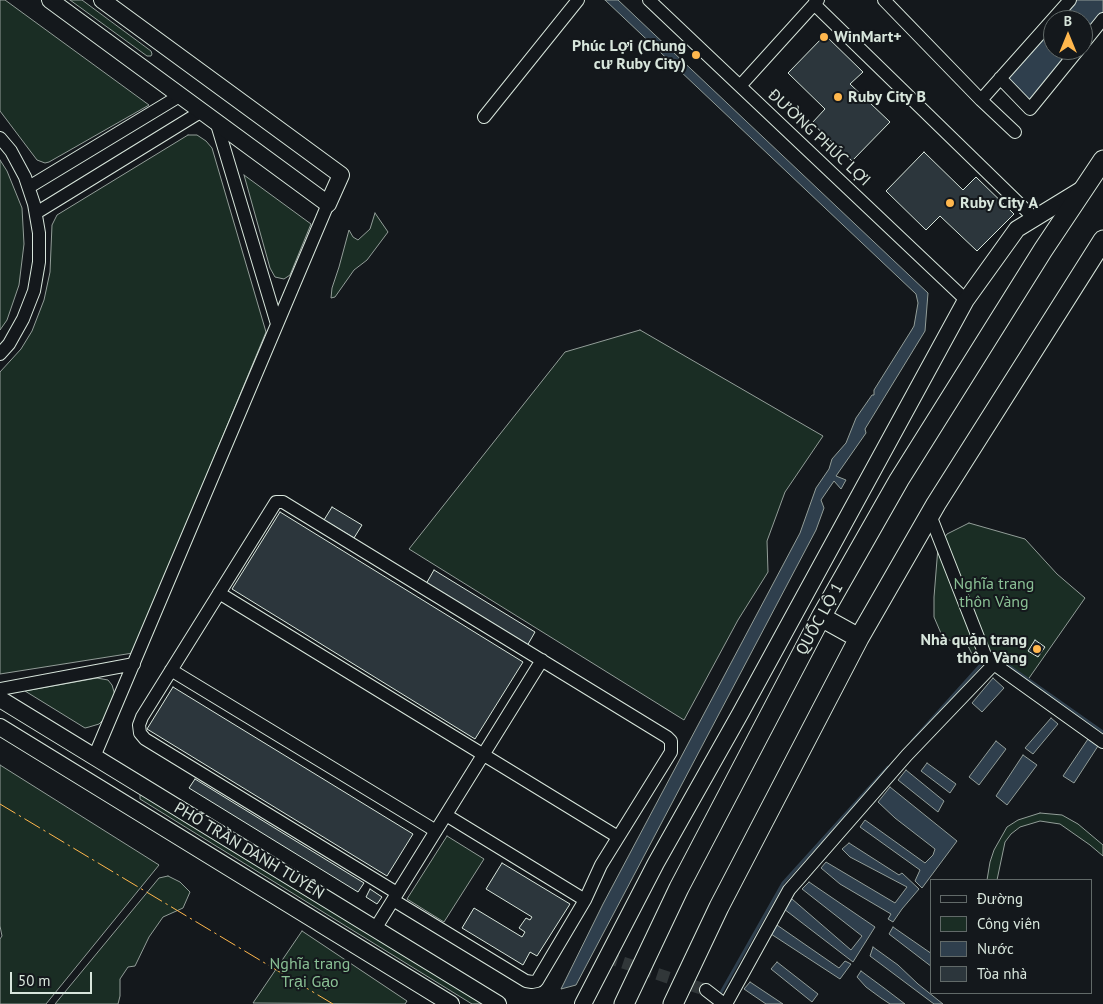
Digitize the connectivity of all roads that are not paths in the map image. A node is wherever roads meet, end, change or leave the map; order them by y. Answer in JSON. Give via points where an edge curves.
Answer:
{"nodes":[{"id":1,"x":50,"y":0,"type":"edge"},
{"id":2,"x":102,"y":0,"type":"edge"},
{"id":3,"x":578,"y":0,"type":"edge"},
{"id":4,"x":650,"y":0,"type":"edge"},
{"id":5,"x":884,"y":0,"type":"edge"},
{"id":6,"x":1070,"y":0,"type":"edge"},
{"id":7,"x":816,"y":2,"type":"edge"},
{"id":8,"x":1103,"y":19,"type":"edge"},
{"id":9,"x":1093,"y":32,"type":"edge"},
{"id":10,"x":1070,"y":60,"type":"edge"},
{"id":11,"x":1000,"y":78,"type":"junction"},
{"id":12,"x":740,"y":86,"type":"junction"},
{"id":13,"x":180,"y":95,"type":"junction"},
{"id":14,"x":981,"y":100,"type":"junction"},
{"id":15,"x":202,"y":111,"type":"junction"},
{"id":16,"x":484,"y":117,"type":"dead end"},
{"id":17,"x":216,"y":121,"type":"junction"},
{"id":18,"x":1015,"y":132,"type":"dead end"},
{"id":19,"x":0,"y":138,"type":"edge"},
{"id":20,"x":1103,"y":160,"type":"edge"},
{"id":21,"x":29,"y":187,"type":"junction"},
{"id":22,"x":1085,"y":187,"type":"junction"},
{"id":23,"x":328,"y":204,"type":"junction"},
{"id":24,"x":36,"y":213,"type":"junction"},
{"id":25,"x":1035,"y":219,"type":"junction"},
{"id":26,"x":1103,"y":240,"type":"edge"},
{"id":27,"x":966,"y":300,"type":"junction"},
{"id":28,"x":277,"y":324,"type":"junction"},
{"id":29,"x":0,"y":354,"type":"edge"},
{"id":30,"x":930,"y":515,"type":"junction"},
{"id":31,"x":219,"y":593,"type":"junction"},
{"id":32,"x":821,"y":617,"type":"junction"},
{"id":33,"x":859,"y":638,"type":"junction"},
{"id":34,"x":542,"y":660,"type":"junction"},
{"id":35,"x":990,"y":660,"type":"junction"},
{"id":36,"x":134,"y":664,"type":"junction"},
{"id":37,"x":171,"y":670,"type":"junction"},
{"id":38,"x":0,"y":689,"type":"edge"},
{"id":39,"x":0,"y":699,"type":"edge"},
{"id":40,"x":0,"y":727,"type":"edge"},
{"id":41,"x":1103,"y":742,"type":"edge"},
{"id":42,"x":483,"y":754,"type":"junction"},
{"id":43,"x":94,"y":756,"type":"junction"},
{"id":44,"x":82,"y":778,"type":"junction"},
{"id":45,"x":446,"y":815,"type":"junction"},
{"id":46,"x":436,"y":831,"type":"junction"},
{"id":47,"x":618,"y":837,"type":"junction"},
{"id":48,"x":395,"y":896,"type":"junction"},
{"id":49,"x":585,"y":900,"type":"junction"},
{"id":50,"x":375,"y":928,"type":"junction"},
{"id":51,"x":706,"y":990,"type":"tunnel mouth"},
{"id":52,"x":726,"y":1002,"type":"edge"},
{"id":53,"x":451,"y":1004,"type":"edge"},
{"id":54,"x":498,"y":1004,"type":"edge"},
{"id":55,"x":583,"y":1004,"type":"edge"},
{"id":56,"x":624,"y":1004,"type":"edge"},
{"id":57,"x":673,"y":1004,"type":"edge"}],
"edges":[{"from":1,"to":13,"type":"main road"},
{"from":2,"to":23,"type":"main road","via":[[341,175]]},
{"from":3,"to":16,"type":"street"},
{"from":4,"to":12,"type":"street","name":"ĐƯỜNG PHÚC LỢI"},
{"from":5,"to":14,"type":"street"},
{"from":6,"to":11,"type":"street"},
{"from":7,"to":12,"type":"street"},
{"from":7,"to":25,"type":"street"},
{"from":8,"to":9,"type":"street"},
{"from":10,"to":11,"type":"street","via":[[1030,109]]},
{"from":11,"to":14,"type":"street"},
{"from":12,"to":27,"type":"street","name":"ĐƯỜNG PHÚC LỢI"},
{"from":13,"to":15,"type":"main road"},
{"from":13,"to":21,"type":"street"},
{"from":14,"to":18,"type":"street"},
{"from":15,"to":17,"type":"main road"},
{"from":15,"to":24,"type":"street"},
{"from":17,"to":23,"type":"main road"},
{"from":17,"to":28,"type":"street"},
{"from":19,"to":21,"type":"street","via":[[11,151]]},
{"from":20,"to":22,"type":"highway","name":"QUỐC LỘ 1"},
{"from":21,"to":24,"type":"street"},
{"from":22,"to":25,"type":"main road"},
{"from":22,"to":32,"type":"highway","name":"QUỐC LỘ 1","via":[[899,480]]},
{"from":23,"to":28,"type":"street"},
{"from":24,"to":29,"type":"street","via":[[39,262],[34,291],[23,319]]},
{"from":25,"to":27,"type":"main road","via":[[1018,229]]},
{"from":26,"to":30,"type":"highway"},
{"from":27,"to":55,"type":"main road","via":[[656,864]]},
{"from":28,"to":36,"type":"street"},
{"from":30,"to":33,"type":"highway"},
{"from":30,"to":35,"type":"street"},
{"from":31,"to":34,"type":"street","via":[[273,505],[280,502]]},
{"from":31,"to":37,"type":"street"},
{"from":31,"to":42,"type":"street"},
{"from":32,"to":33,"type":"highway"},
{"from":32,"to":56,"type":"highway","name":"QUỐC LỘ 1","via":[[679,888]]},
{"from":33,"to":57,"type":"highway"},
{"from":34,"to":42,"type":"street"},
{"from":34,"to":47,"type":"street","via":[[671,741],[671,752]]},
{"from":35,"to":41,"type":"street"},
{"from":35,"to":52,"type":"street","via":[[789,890]]},
{"from":36,"to":38,"type":"street"},
{"from":36,"to":43,"type":"street"},
{"from":37,"to":46,"type":"street"},
{"from":37,"to":48,"type":"street","via":[[139,724],[145,739]]},
{"from":39,"to":43,"type":"main road","name":"PHỐ TRẦN DANH TUYÊN"},
{"from":40,"to":44,"type":"main road","name":"PHỐ TRẦN DANH TUYÊN"},
{"from":42,"to":45,"type":"street"},
{"from":42,"to":47,"type":"street"},
{"from":43,"to":44,"type":"main road"},
{"from":43,"to":50,"type":"main road","name":"PHỐ TRẦN DANH TUYÊN"},
{"from":44,"to":53,"type":"main road","name":"PHỐ TRẦN DANH TUYÊN"},
{"from":45,"to":46,"type":"street"},
{"from":45,"to":49,"type":"street"},
{"from":46,"to":48,"type":"street"},
{"from":47,"to":49,"type":"street"},
{"from":48,"to":49,"type":"street","via":[[532,982],[540,977]]},
{"from":48,"to":50,"type":"street"},
{"from":50,"to":54,"type":"main road","name":"PHỐ TRẦN DANH TUYÊN"},
{"from":51,"to":52,"type":"street"}]}
